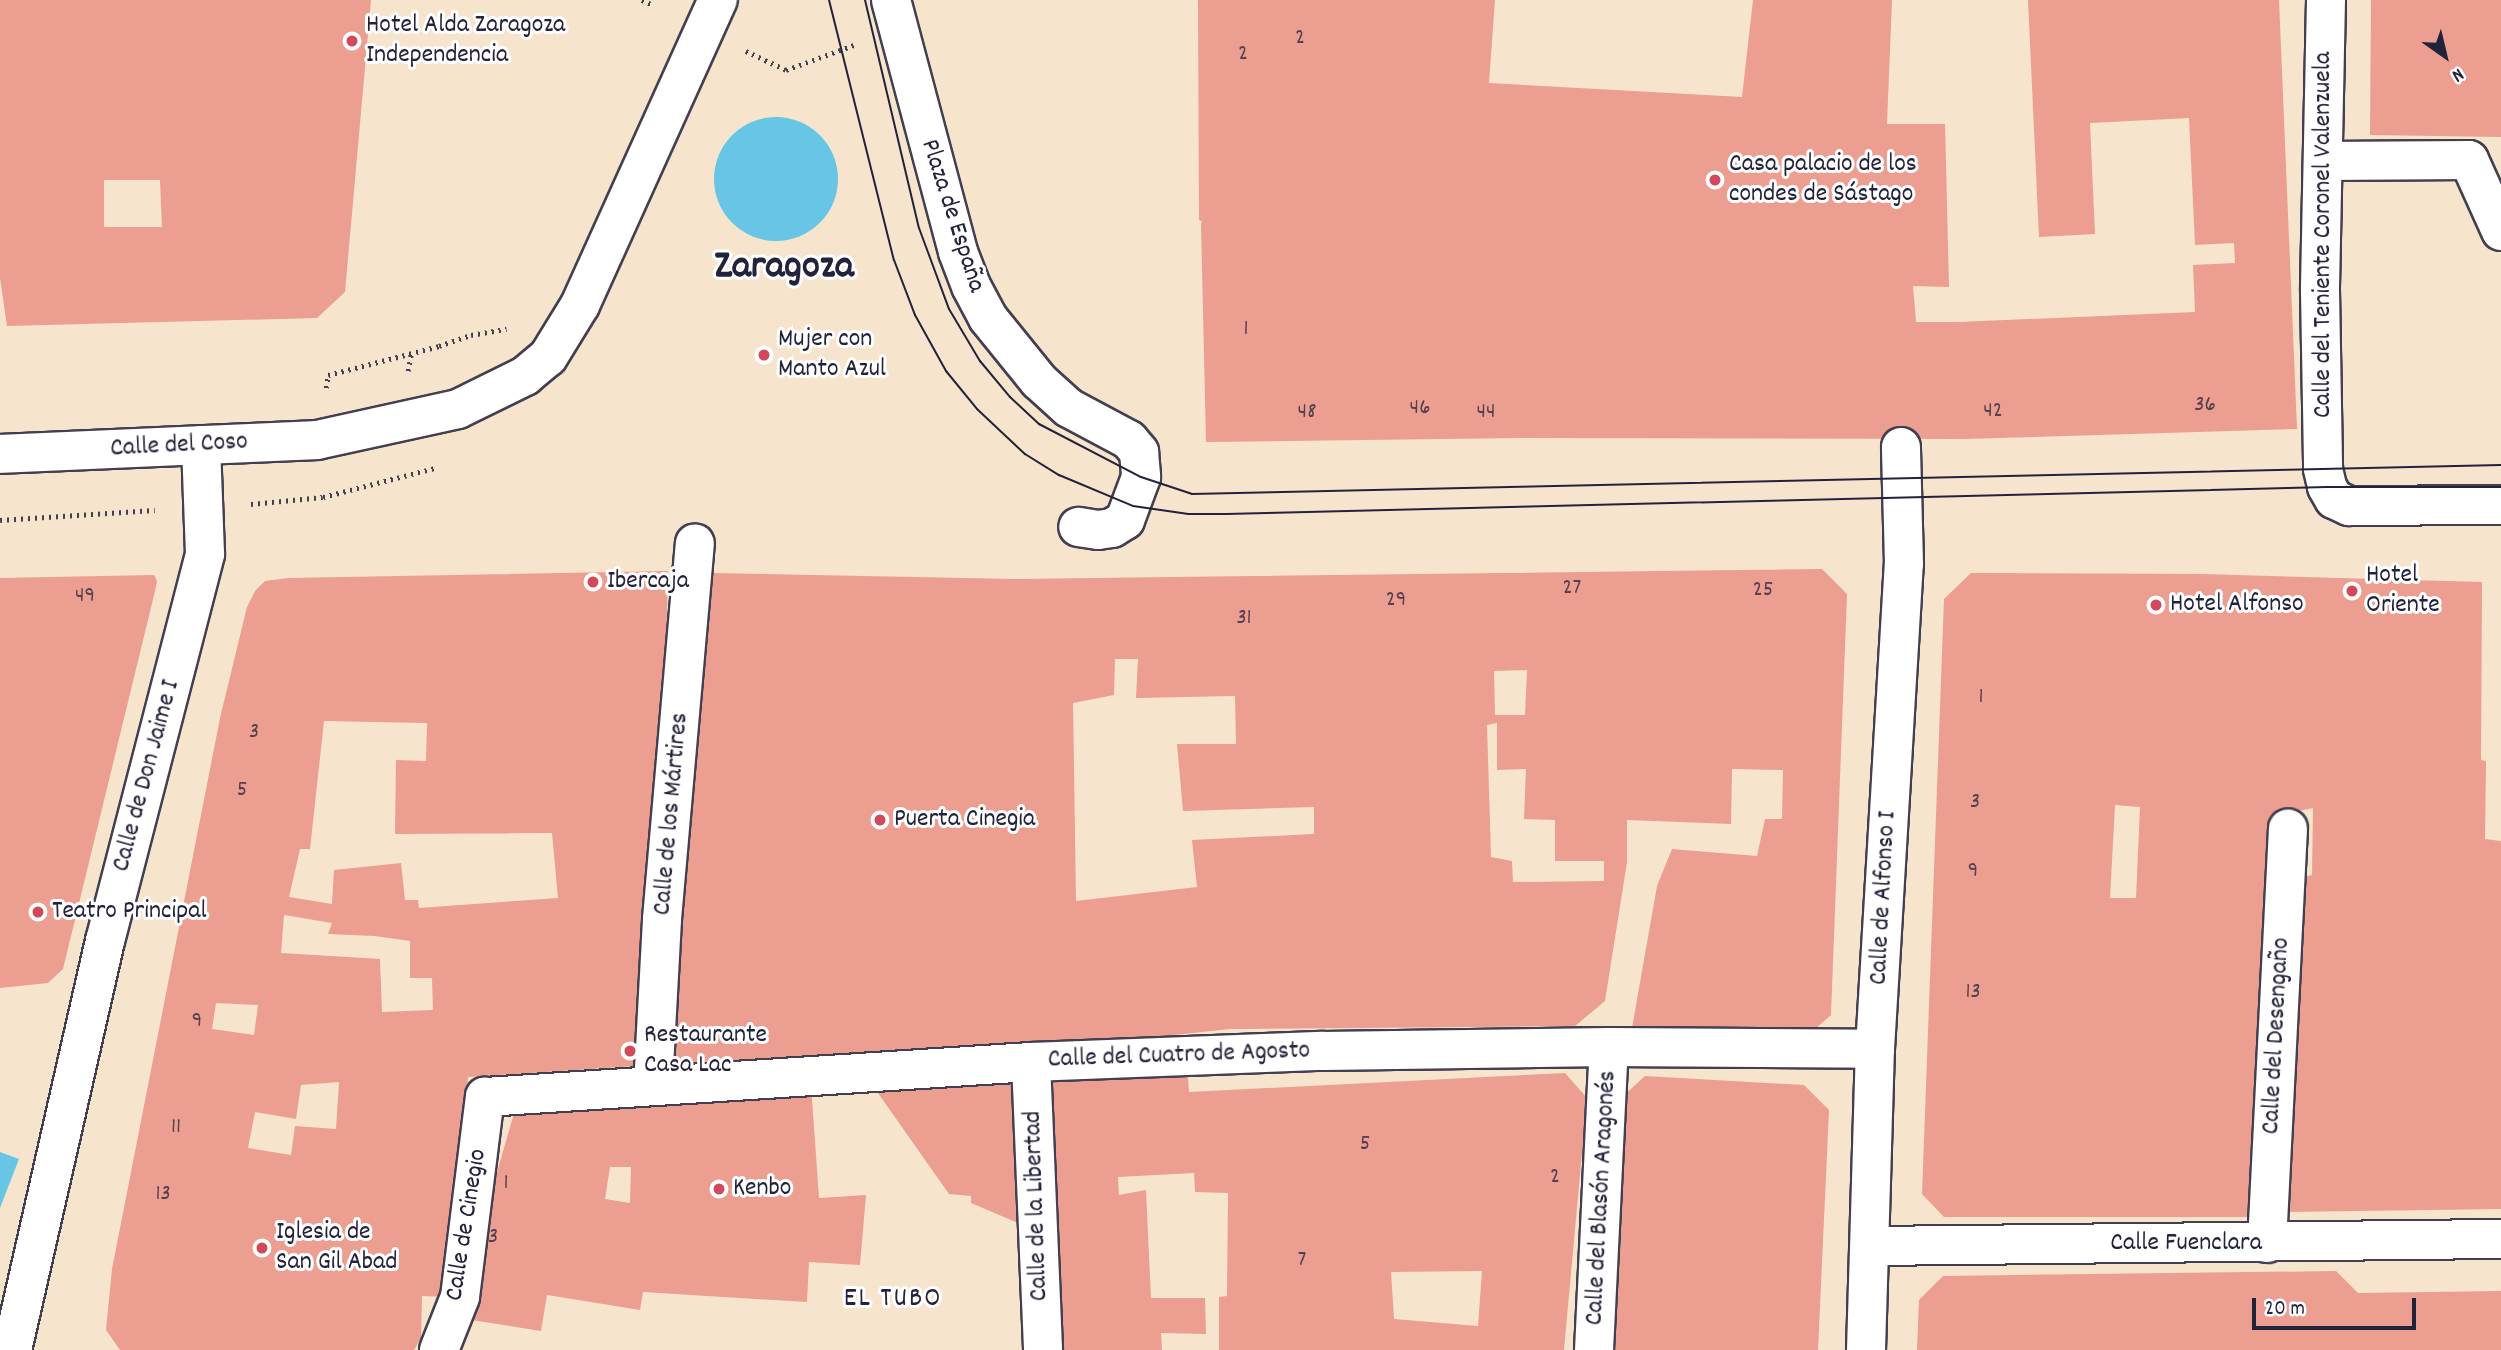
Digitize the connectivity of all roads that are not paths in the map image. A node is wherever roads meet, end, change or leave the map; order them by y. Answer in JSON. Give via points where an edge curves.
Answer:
{"nodes":[{"id":1,"x":718,"y":0,"type":"edge"},
{"id":2,"x":891,"y":0,"type":"edge"},
{"id":3,"x":2326,"y":0,"type":"edge"},
{"id":4,"x":2323,"y":162,"type":"junction"},
{"id":5,"x":2501,"y":231,"type":"edge"},
{"id":6,"x":201,"y":445,"type":"junction"},
{"id":7,"x":1901,"y":447,"type":"dead end"},
{"id":8,"x":0,"y":454,"type":"edge"},
{"id":9,"x":2501,"y":505,"type":"edge"},
{"id":10,"x":1078,"y":527,"type":"dead end"},
{"id":11,"x":695,"y":543,"type":"dead end"},
{"id":12,"x":2288,"y":829,"type":"dead end"},
{"id":13,"x":1609,"y":1046,"type":"junction"},
{"id":14,"x":1875,"y":1049,"type":"junction"},
{"id":15,"x":1031,"y":1062,"type":"junction"},
{"id":16,"x":653,"y":1086,"type":"junction"},
{"id":17,"x":485,"y":1097,"type":"joint"},
{"id":18,"x":2501,"y":1239,"type":"edge"},
{"id":19,"x":2267,"y":1243,"type":"junction"},
{"id":20,"x":1871,"y":1246,"type":"junction"},
{"id":21,"x":9,"y":1334,"type":"edge"},
{"id":22,"x":439,"y":1350,"type":"edge"},
{"id":23,"x":1044,"y":1350,"type":"edge"},
{"id":24,"x":1594,"y":1350,"type":"edge"},
{"id":25,"x":1866,"y":1350,"type":"edge"}],
"edges":[{"from":1,"to":6,"type":"street","name":"Calle del Coso","via":[[566,331],[526,376],[478,402],[357,433],[317,440]]},
{"from":2,"to":10,"type":"street","name":"Plaza de España","via":[[958,252],[988,318],[1039,381],[1069,408],[1129,440],[1139,452],[1141,477],[1125,520],[1098,530]]},
{"from":3,"to":4,"type":"street","name":"Calle del Teniente Coronel Valenzuela"},
{"from":4,"to":5,"type":"street","via":[[2469,160]]},
{"from":4,"to":9,"type":"street","name":"Calle del Teniente Coronel Valenzuela","via":[[2320,291],[2327,487],[2334,499],[2349,506]]},
{"from":6,"to":8,"type":"street","name":"Calle del Coso"},
{"from":6,"to":21,"type":"street","name":"Calle de Don Jaime I","via":[[205,554],[104,941]]},
{"from":7,"to":14,"type":"street","name":"Calle de Alfonso I","via":[[1904,564]]},
{"from":11,"to":16,"type":"street","name":"Calle de los Mártires"},
{"from":12,"to":19,"type":"street","name":"Calle del Desengaño"},
{"from":13,"to":14,"type":"street","name":"Calle del Cuatro de Agosto"},
{"from":13,"to":15,"type":"street","name":"Calle del Cuatro de Agosto"},
{"from":13,"to":24,"type":"street","name":"Calle del Blasón Aragonés"},
{"from":14,"to":20,"type":"street","name":"Calle de Alfonso I"},
{"from":15,"to":16,"type":"street","name":"Calle del Cuatro de Agosto"},
{"from":15,"to":23,"type":"street","name":"Calle de la Libertad"},
{"from":16,"to":17,"type":"street","name":"Calle del Cuatro de Agosto"},
{"from":17,"to":22,"type":"street","name":"Calle de Cinegio","via":[[460,1297]]},
{"from":18,"to":19,"type":"street","name":"Calle Fuenclara"},
{"from":19,"to":20,"type":"street","name":"Calle Fuenclara"},
{"from":20,"to":25,"type":"street","name":"Calle de Alfonso I"}]}
